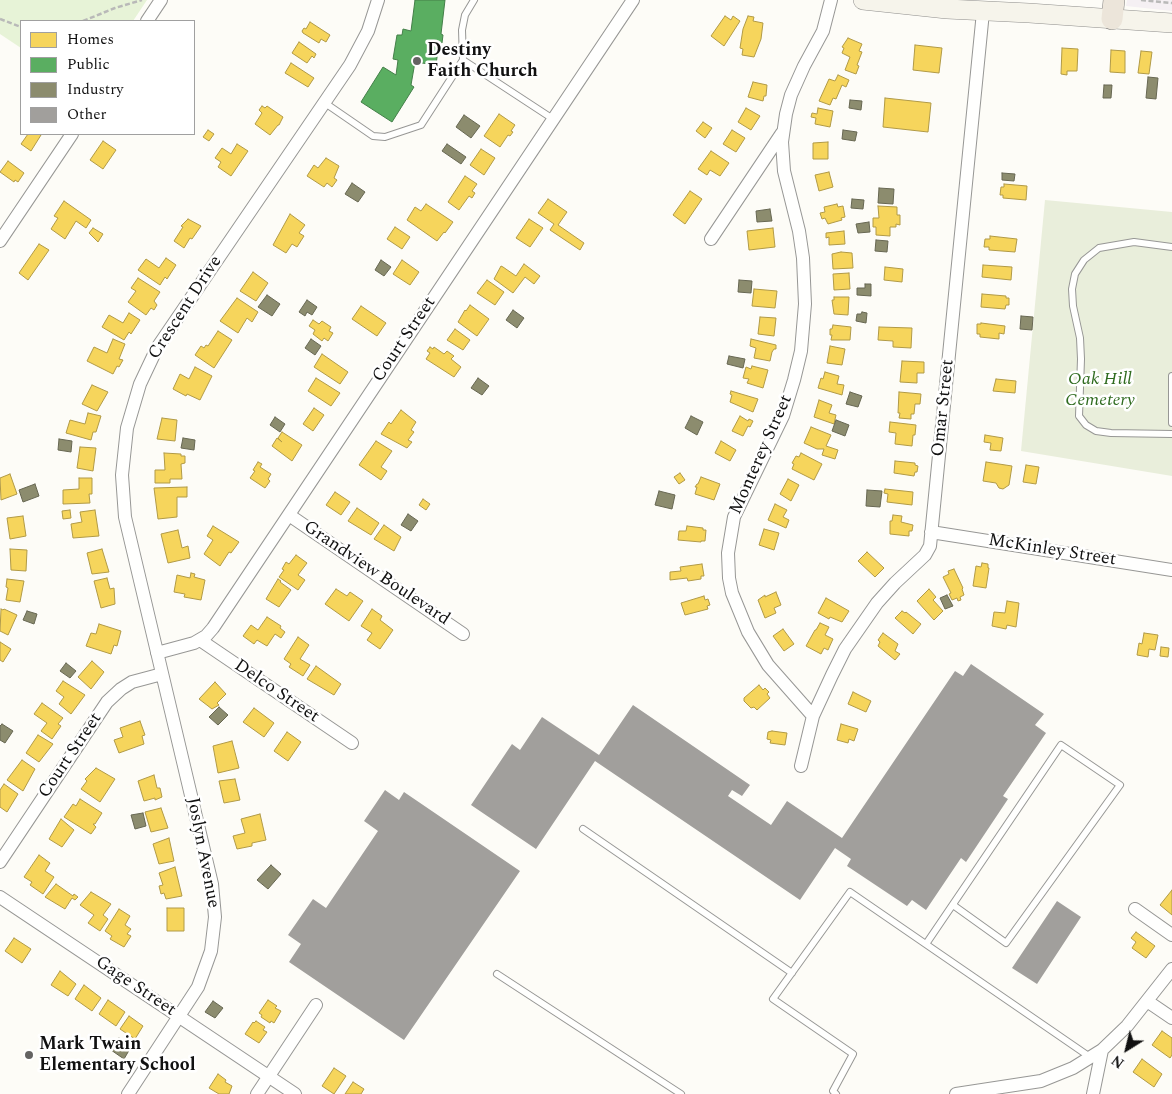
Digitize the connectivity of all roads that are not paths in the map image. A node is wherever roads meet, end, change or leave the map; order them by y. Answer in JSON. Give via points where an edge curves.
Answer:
{"nodes":[{"id":1,"x":161,"y":0,"type":"edge"},
{"id":2,"x":378,"y":0,"type":"edge"},
{"id":3,"x":474,"y":0,"type":"edge"},
{"id":4,"x":633,"y":0,"type":"edge"},
{"id":5,"x":831,"y":0,"type":"edge"},
{"id":6,"x":863,"y":0,"type":"edge"},
{"id":7,"x":912,"y":3,"type":"edge"},
{"id":8,"x":1113,"y":9,"type":"edge"},
{"id":9,"x":983,"y":12,"type":"junction"},
{"id":10,"x":148,"y":20,"type":"edge"},
{"id":11,"x":1172,"y":23,"type":"edge"},
{"id":12,"x":463,"y":60,"type":"junction"},
{"id":13,"x":325,"y":103,"type":"junction"},
{"id":14,"x":553,"y":119,"type":"junction"},
{"id":15,"x":783,"y":131,"type":"junction"},
{"id":16,"x":71,"y":135,"type":"edge"},
{"id":17,"x":711,"y":239,"type":"dead end"},
{"id":18,"x":0,"y":241,"type":"edge"},
{"id":19,"x":1172,"y":247,"type":"edge"},
{"id":20,"x":1172,"y":376,"type":"edge"},
{"id":21,"x":1172,"y":423,"type":"edge"},
{"id":22,"x":1172,"y":434,"type":"edge"},
{"id":23,"x":289,"y":514,"type":"junction"},
{"id":24,"x":931,"y":532,"type":"junction"},
{"id":25,"x":1172,"y":570,"type":"edge"},
{"id":26,"x":463,"y":634,"type":"dead end"},
{"id":27,"x":200,"y":640,"type":"junction"},
{"id":28,"x":157,"y":653,"type":"junction"},
{"id":29,"x":162,"y":674,"type":"junction"},
{"id":30,"x":814,"y":716,"type":"junction"},
{"id":31,"x":352,"y":743,"type":"dead end"},
{"id":32,"x":801,"y":766,"type":"dead end"},
{"id":33,"x":583,"y":828,"type":"dead end"},
{"id":34,"x":0,"y":862,"type":"edge"},
{"id":35,"x":0,"y":897,"type":"edge"},
{"id":36,"x":953,"y":905,"type":"junction"},
{"id":37,"x":1136,"y":909,"type":"dead end"},
{"id":38,"x":1172,"y":935,"type":"edge"},
{"id":39,"x":926,"y":944,"type":"junction"},
{"id":40,"x":1172,"y":968,"type":"edge"},
{"id":41,"x":792,"y":973,"type":"junction"},
{"id":42,"x":497,"y":974,"type":"dead end"},
{"id":43,"x":1147,"y":1001,"type":"junction"},
{"id":44,"x":316,"y":1005,"type":"dead end"},
{"id":45,"x":180,"y":1017,"type":"junction"},
{"id":46,"x":1172,"y":1018,"type":"edge"},
{"id":47,"x":1096,"y":1054,"type":"junction"},
{"id":48,"x":269,"y":1077,"type":"junction"},
{"id":49,"x":833,"y":1093,"type":"edge"},
{"id":50,"x":128,"y":1094,"type":"edge"},
{"id":51,"x":258,"y":1094,"type":"edge"},
{"id":52,"x":295,"y":1094,"type":"edge"},
{"id":53,"x":680,"y":1094,"type":"edge"},
{"id":54,"x":956,"y":1094,"type":"edge"},
{"id":55,"x":1093,"y":1094,"type":"edge"}],
"edges":[{"from":1,"to":10,"type":"street"},
{"from":2,"to":13,"type":"street","name":"Crescent Drive","via":[[359,51]]},
{"from":3,"to":12,"type":"lane","via":[[465,15],[462,30]]},
{"from":4,"to":14,"type":"street","name":"Court Street"},
{"from":5,"to":15,"type":"street","name":"Monterey Street","via":[[823,31],[791,95]]},
{"from":6,"to":7,"type":"main road"},
{"from":7,"to":9,"type":"main road"},
{"from":8,"to":9,"type":"main road"},
{"from":8,"to":11,"type":"main road"},
{"from":9,"to":24,"type":"street","name":"Omar Street"},
{"from":12,"to":13,"type":"lane","via":[[421,125],[385,137],[373,136]]},
{"from":12,"to":14,"type":"lane"},
{"from":13,"to":28,"type":"street","name":"Crescent Drive","via":[[164,337],[134,400],[123,453],[123,500]]},
{"from":14,"to":23,"type":"street","name":"Court Street"},
{"from":15,"to":17,"type":"street"},
{"from":15,"to":30,"type":"street","name":"Monterey Street","via":[[783,163],[803,258],[805,304],[801,351],[783,416],[734,517],[728,565],[734,600],[752,641],[768,665]]},
{"from":16,"to":18,"type":"street"},
{"from":19,"to":22,"type":"lane","via":[[1134,242],[1098,248],[1084,260],[1075,274],[1072,289],[1080,338],[1079,416],[1096,431]]},
{"from":20,"to":21,"type":"lane"},
{"from":23,"to":26,"type":"street","name":"Grandview Boulevard"},
{"from":23,"to":27,"type":"street","name":"Court Street","via":[[213,628]]},
{"from":24,"to":25,"type":"street","name":"McKinley Street"},
{"from":24,"to":30,"type":"street","name":"Omar Street","via":[[927,552],[883,596],[850,641]]},
{"from":27,"to":28,"type":"street","name":"Court Street"},
{"from":27,"to":31,"type":"street","name":"Delco Street"},
{"from":28,"to":29,"type":"street","name":"Joslyn Avenue"},
{"from":29,"to":34,"type":"street","name":"Court Street","via":[[132,682],[112,697]]},
{"from":29,"to":45,"type":"street","name":"Joslyn Avenue","via":[[212,884],[215,909],[213,942],[207,967]]},
{"from":30,"to":32,"type":"street","name":"Omar Street"},
{"from":33,"to":41,"type":"lane"},
{"from":35,"to":45,"type":"street","name":"Gage Street"},
{"from":36,"to":36,"type":"lane","via":[[1061,745],[1120,786],[1006,942]]},
{"from":36,"to":39,"type":"lane"},
{"from":37,"to":38,"type":"street"},
{"from":39,"to":41,"type":"lane","via":[[850,892]]},
{"from":39,"to":47,"type":"lane"},
{"from":40,"to":43,"type":"street"},
{"from":41,"to":49,"type":"lane","via":[[773,999],[852,1054]]},
{"from":42,"to":53,"type":"lane"},
{"from":43,"to":46,"type":"street"},
{"from":43,"to":47,"type":"street","via":[[1127,1026]]},
{"from":44,"to":48,"type":"street"},
{"from":45,"to":48,"type":"street","name":"Gage Street"},
{"from":45,"to":50,"type":"street","name":"Joslyn Avenue"},
{"from":47,"to":54,"type":"street","via":[[1041,1081]]},
{"from":47,"to":55,"type":"street"},
{"from":48,"to":51,"type":"street"},
{"from":48,"to":52,"type":"street","name":"Gage Street"}]}
